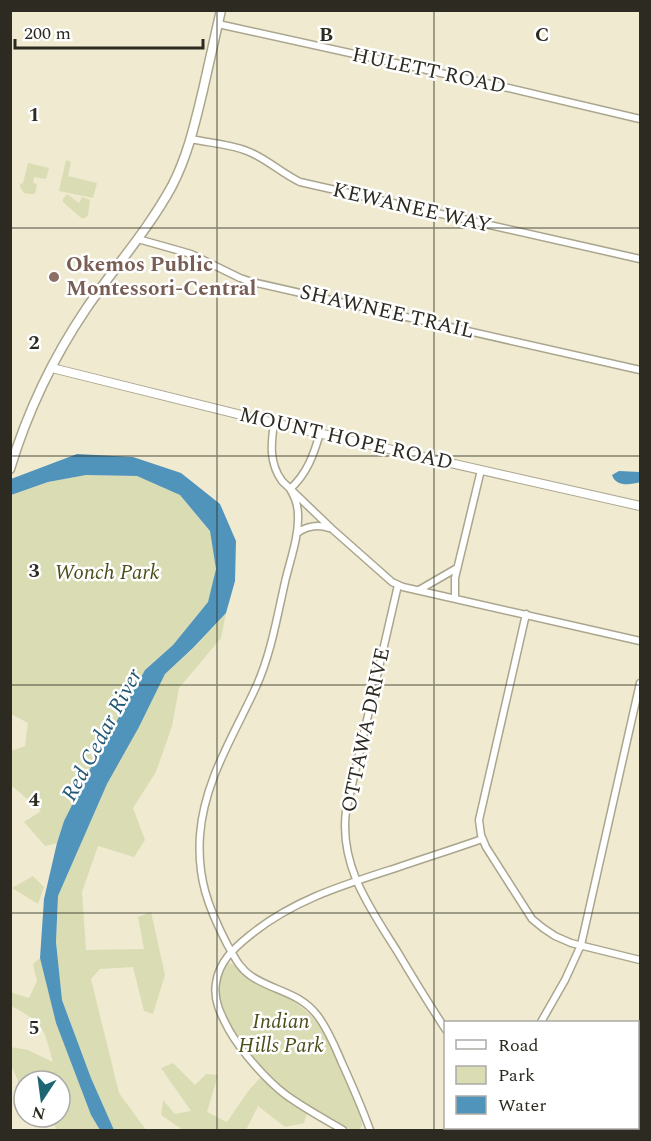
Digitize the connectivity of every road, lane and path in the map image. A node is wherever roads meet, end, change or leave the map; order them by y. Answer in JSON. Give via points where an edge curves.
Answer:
{"nodes":[{"id":1,"x":221,"y":10,"type":"edge"},
{"id":2,"x":218,"y":24,"type":"junction"},
{"id":3,"x":640,"y":119,"type":"edge"},
{"id":4,"x":191,"y":139,"type":"junction"},
{"id":5,"x":138,"y":239,"type":"junction"},
{"id":6,"x":640,"y":260,"type":"edge"},
{"id":7,"x":52,"y":368,"type":"junction"},
{"id":8,"x":640,"y":370,"type":"edge"},
{"id":9,"x":274,"y":423,"type":"junction"},
{"id":10,"x":320,"y":433,"type":"junction"},
{"id":11,"x":10,"y":469,"type":"edge"},
{"id":12,"x":481,"y":470,"type":"junction"},
{"id":13,"x":290,"y":489,"type":"junction"},
{"id":14,"x":640,"y":506,"type":"edge"},
{"id":15,"x":331,"y":528,"type":"junction"},
{"id":16,"x":297,"y":534,"type":"junction"},
{"id":17,"x":457,"y":568,"type":"junction"},
{"id":18,"x":398,"y":585,"type":"junction"},
{"id":19,"x":419,"y":590,"type":"junction"},
{"id":20,"x":455,"y":598,"type":"junction"},
{"id":21,"x":526,"y":614,"type":"junction"},
{"id":22,"x":640,"y":641,"type":"edge"},
{"id":23,"x":640,"y":683,"type":"edge"},
{"id":24,"x":482,"y":839,"type":"junction"},
{"id":25,"x":356,"y":881,"type":"junction"},
{"id":26,"x":581,"y":945,"type":"junction"},
{"id":27,"x":231,"y":951,"type":"junction"},
{"id":28,"x":640,"y":960,"type":"edge"},
{"id":29,"x":542,"y":1021,"type":"edge"},
{"id":30,"x":444,"y":1027,"type":"edge"},
{"id":31,"x":343,"y":1131,"type":"edge"},
{"id":32,"x":370,"y":1131,"type":"edge"}],
"edges":[{"from":1,"to":2,"type":"main road"},
{"from":2,"to":3,"type":"street","name":"HULETT ROAD"},
{"from":2,"to":4,"type":"main road"},
{"from":4,"to":5,"type":"main road","via":[[172,185]]},
{"from":4,"to":6,"type":"street","name":"KEWANEE WAY","via":[[245,150],[300,182]]},
{"from":5,"to":7,"type":"main road","via":[[86,309]]},
{"from":5,"to":8,"type":"street","name":"SHAWNEE TRAIL","via":[[191,254],[252,282]]},
{"from":7,"to":9,"type":"street","name":"MOUNT HOPE ROAD"},
{"from":7,"to":11,"type":"main road"},
{"from":9,"to":10,"type":"street","name":"MOUNT HOPE ROAD"},
{"from":9,"to":13,"type":"street","via":[[272,459],[279,477]]},
{"from":10,"to":12,"type":"street","name":"MOUNT HOPE ROAD"},
{"from":10,"to":13,"type":"street","via":[[307,468]]},
{"from":12,"to":14,"type":"street","name":"MOUNT HOPE ROAD"},
{"from":12,"to":17,"type":"street"},
{"from":13,"to":15,"type":"street"},
{"from":13,"to":16,"type":"street","via":[[298,508]]},
{"from":15,"to":16,"type":"street","via":[[311,526]]},
{"from":15,"to":18,"type":"street"},
{"from":16,"to":27,"type":"street","via":[[265,663],[214,774],[200,832],[203,888]]},
{"from":17,"to":19,"type":"street"},
{"from":17,"to":20,"type":"street"},
{"from":18,"to":19,"type":"street"},
{"from":18,"to":25,"type":"street","name":"OTTAWA DRIVE","via":[[346,811],[347,848]]},
{"from":19,"to":20,"type":"street"},
{"from":20,"to":21,"type":"street"},
{"from":21,"to":22,"type":"street"},
{"from":21,"to":24,"type":"street","via":[[480,820]]},
{"from":23,"to":26,"type":"street"},
{"from":24,"to":25,"type":"street"},
{"from":24,"to":26,"type":"street","via":[[532,919],[555,936]]},
{"from":25,"to":27,"type":"street","via":[[288,909]]},
{"from":25,"to":30,"type":"street","name":"OTTAWA DRIVE"},
{"from":26,"to":28,"type":"street"},
{"from":26,"to":29,"type":"street"},
{"from":27,"to":31,"type":"street","via":[[219,972],[215,992],[218,1009],[231,1033],[285,1094]]},
{"from":27,"to":32,"type":"street","via":[[251,976],[298,998],[317,1014],[334,1044]]}]}
